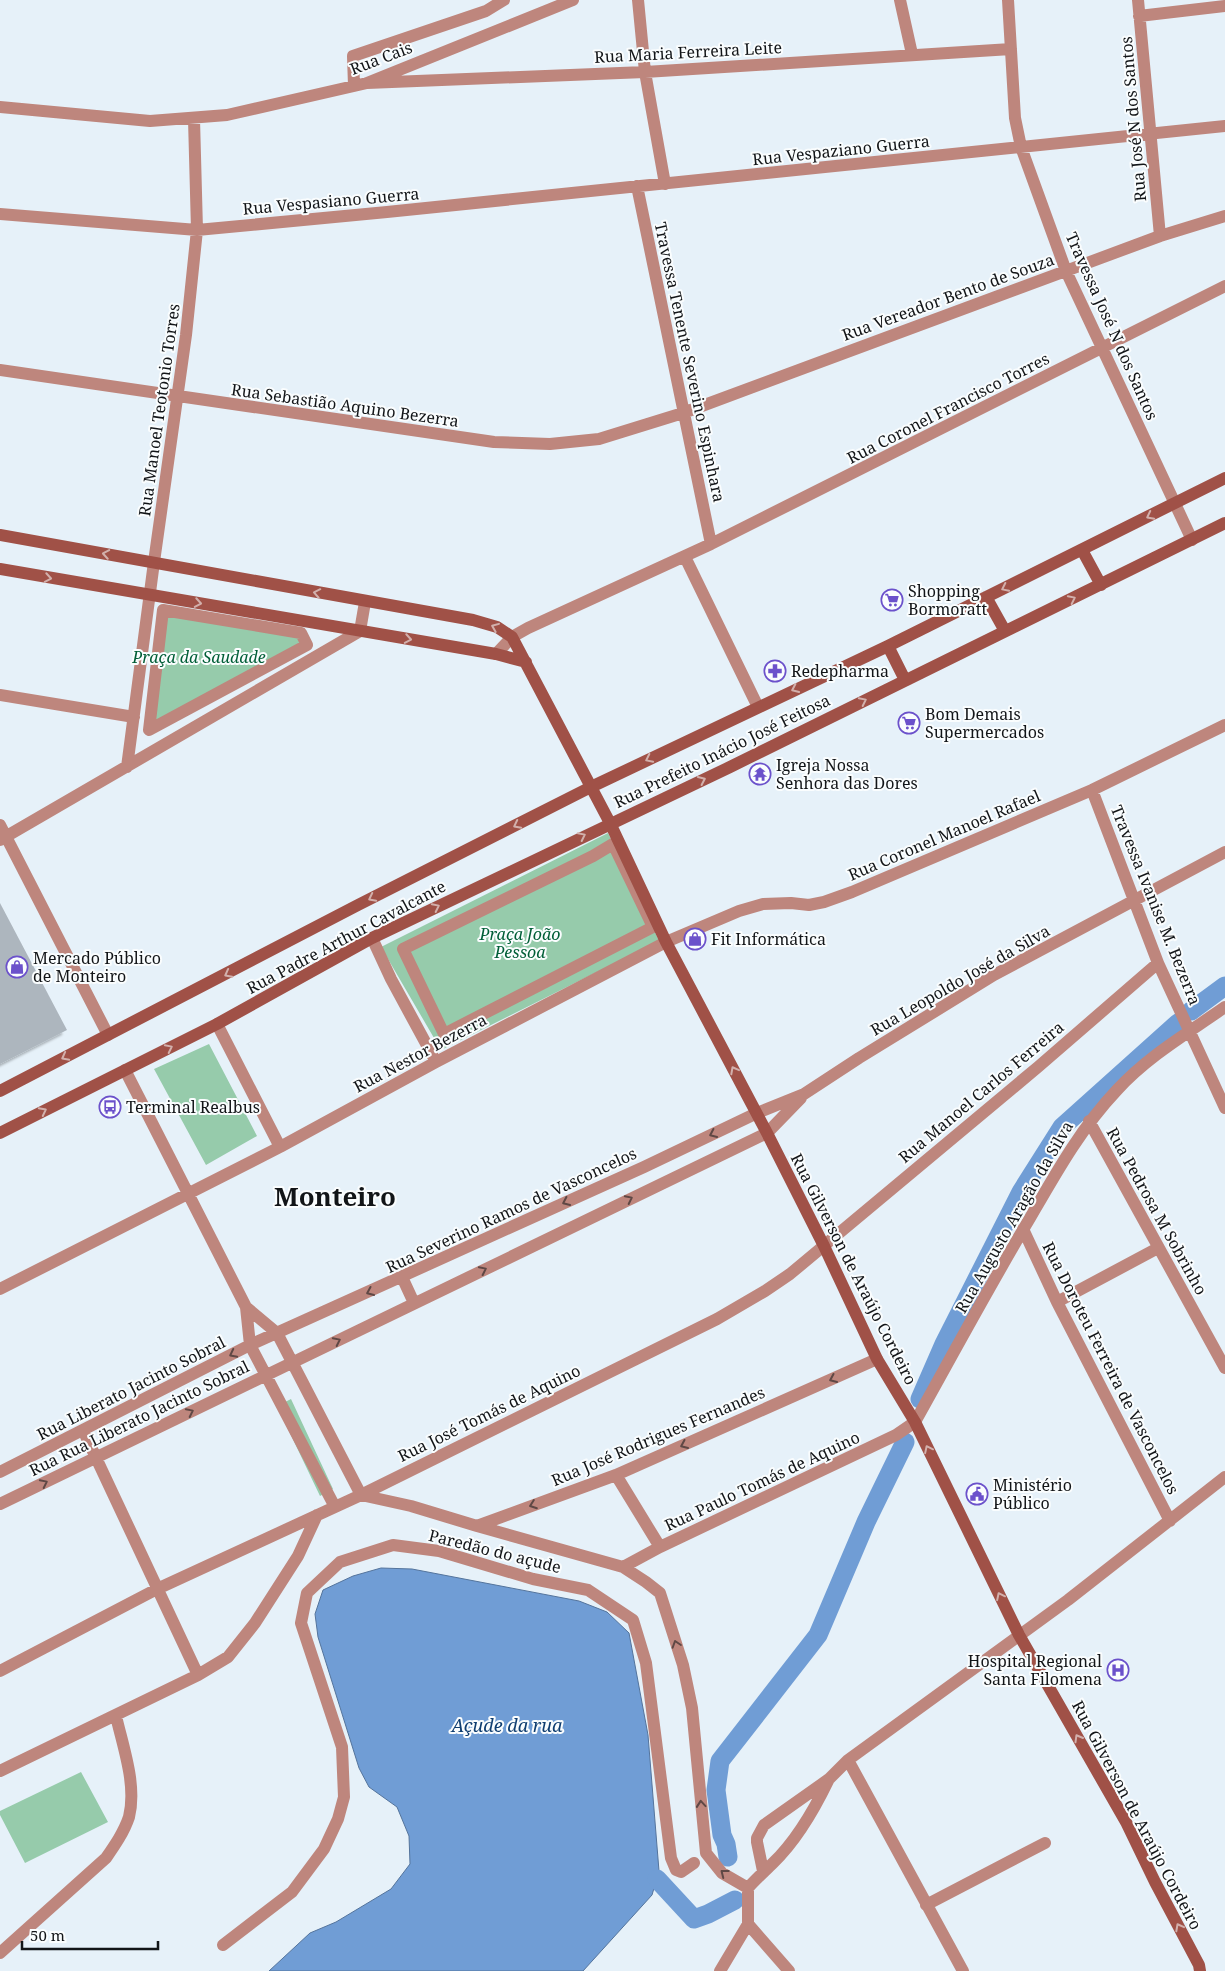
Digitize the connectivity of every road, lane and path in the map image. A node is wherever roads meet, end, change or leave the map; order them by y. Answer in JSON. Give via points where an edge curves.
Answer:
{"nodes":[{"id":1,"x":504,"y":0,"type":"edge"},
{"id":2,"x":572,"y":0,"type":"edge"},
{"id":3,"x":638,"y":0,"type":"edge"},
{"id":4,"x":900,"y":0,"type":"edge"},
{"id":5,"x":1008,"y":0,"type":"edge"},
{"id":6,"x":1138,"y":0,"type":"edge"},
{"id":7,"x":1225,"y":6,"type":"edge"},
{"id":8,"x":1139,"y":16,"type":"junction"},
{"id":9,"x":1011,"y":49,"type":"junction"},
{"id":10,"x":912,"y":54,"type":"junction"},
{"id":11,"x":645,"y":72,"type":"junction"},
{"id":12,"x":367,"y":83,"type":"junction"},
{"id":13,"x":354,"y":86,"type":"junction"},
{"id":14,"x":0,"y":107,"type":"edge"},
{"id":15,"x":194,"y":119,"type":"junction"},
{"id":16,"x":1225,"y":126,"type":"edge"},
{"id":17,"x":1150,"y":134,"type":"junction"},
{"id":18,"x":1021,"y":147,"type":"junction"},
{"id":19,"x":665,"y":184,"type":"junction"},
{"id":20,"x":637,"y":186,"type":"junction"},
{"id":21,"x":0,"y":214,"type":"edge"},
{"id":22,"x":1225,"y":216,"type":"edge"},
{"id":23,"x":197,"y":230,"type":"junction"},
{"id":24,"x":1160,"y":236,"type":"junction"},
{"id":25,"x":1066,"y":271,"type":"junction"},
{"id":26,"x":1225,"y":286,"type":"edge"},
{"id":27,"x":1102,"y":349,"type":"junction"},
{"id":28,"x":0,"y":370,"type":"edge"},
{"id":29,"x":178,"y":397,"type":"junction"},
{"id":30,"x":683,"y":413,"type":"junction"},
{"id":31,"x":1225,"y":478,"type":"edge"},
{"id":32,"x":1174,"y":503,"type":"junction"},
{"id":33,"x":1225,"y":523,"type":"edge"},
{"id":34,"x":0,"y":535,"type":"edge"},
{"id":35,"x":1192,"y":540,"type":"junction"},
{"id":36,"x":711,"y":544,"type":"junction"},
{"id":37,"x":1082,"y":550,"type":"junction"},
{"id":38,"x":685,"y":557,"type":"junction"},
{"id":39,"x":154,"y":562,"type":"junction"},
{"id":40,"x":0,"y":570,"type":"edge"},
{"id":41,"x":1101,"y":585,"type":"junction"},
{"id":42,"x":150,"y":595,"type":"junction"},
{"id":43,"x":986,"y":597,"type":"junction"},
{"id":44,"x":365,"y":602,"type":"junction"},
{"id":45,"x":360,"y":631,"type":"junction"},
{"id":46,"x":1005,"y":632,"type":"junction"},
{"id":47,"x":512,"y":637,"type":"junction"},
{"id":48,"x":307,"y":645,"type":"joint"},
{"id":49,"x":888,"y":646,"type":"junction"},
{"id":50,"x":496,"y":654,"type":"junction"},
{"id":51,"x":526,"y":662,"type":"junction"},
{"id":52,"x":906,"y":680,"type":"junction"},
{"id":53,"x":0,"y":695,"type":"edge"},
{"id":54,"x":758,"y":707,"type":"junction"},
{"id":55,"x":134,"y":717,"type":"junction"},
{"id":56,"x":1225,"y":725,"type":"edge"},
{"id":57,"x":127,"y":767,"type":"junction"},
{"id":58,"x":591,"y":787,"type":"junction"},
{"id":59,"x":1092,"y":790,"type":"junction"},
{"id":60,"x":610,"y":823,"type":"junction"},
{"id":61,"x":2,"y":834,"type":"edge"},
{"id":62,"x":1225,"y":852,"type":"edge"},
{"id":63,"x":1136,"y":900,"type":"junction"},
{"id":64,"x":653,"y":927,"type":"joint"},
{"id":65,"x":372,"y":938,"type":"junction"},
{"id":66,"x":666,"y":942,"type":"junction"},
{"id":67,"x":1158,"y":963,"type":"junction"},
{"id":68,"x":1225,"y":1007,"type":"edge"},
{"id":69,"x":217,"y":1024,"type":"junction"},
{"id":70,"x":1190,"y":1032,"type":"junction"},
{"id":71,"x":108,"y":1035,"type":"junction"},
{"id":72,"x":436,"y":1062,"type":"junction"},
{"id":73,"x":125,"y":1070,"type":"junction"},
{"id":74,"x":0,"y":1091,"type":"edge"},
{"id":75,"x":804,"y":1094,"type":"junction"},
{"id":76,"x":1225,"y":1108,"type":"edge"},
{"id":77,"x":757,"y":1113,"type":"junction"},
{"id":78,"x":1089,"y":1121,"type":"junction"},
{"id":79,"x":0,"y":1133,"type":"edge"},
{"id":80,"x":767,"y":1133,"type":"junction"},
{"id":81,"x":280,"y":1147,"type":"junction"},
{"id":82,"x":189,"y":1194,"type":"junction"},
{"id":83,"x":1023,"y":1229,"type":"junction"},
{"id":84,"x":824,"y":1246,"type":"junction"},
{"id":85,"x":1158,"y":1248,"type":"junction"},
{"id":86,"x":402,"y":1277,"type":"junction"},
{"id":87,"x":0,"y":1289,"type":"edge"},
{"id":88,"x":1057,"y":1302,"type":"junction"},
{"id":89,"x":414,"y":1303,"type":"junction"},
{"id":90,"x":246,"y":1308,"type":"junction"},
{"id":91,"x":277,"y":1333,"type":"junction"},
{"id":92,"x":250,"y":1346,"type":"junction"},
{"id":93,"x":877,"y":1359,"type":"junction"},
{"id":94,"x":293,"y":1363,"type":"junction"},
{"id":95,"x":1225,"y":1368,"type":"edge"},
{"id":96,"x":264,"y":1376,"type":"junction"},
{"id":97,"x":915,"y":1422,"type":"junction"},
{"id":98,"x":83,"y":1430,"type":"junction"},
{"id":99,"x":96,"y":1457,"type":"junction"},
{"id":100,"x":0,"y":1472,"type":"edge"},
{"id":101,"x":616,"y":1475,"type":"junction"},
{"id":102,"x":1225,"y":1477,"type":"edge"},
{"id":103,"x":361,"y":1495,"type":"junction"},
{"id":104,"x":0,"y":1504,"type":"edge"},
{"id":105,"x":335,"y":1507,"type":"junction"},
{"id":106,"x":317,"y":1515,"type":"junction"},
{"id":107,"x":1170,"y":1521,"type":"junction"},
{"id":108,"x":477,"y":1526,"type":"junction"},
{"id":109,"x":660,"y":1547,"type":"junction"},
{"id":110,"x":623,"y":1567,"type":"junction"},
{"id":111,"x":157,"y":1589,"type":"junction"},
{"id":112,"x":1019,"y":1635,"type":"junction"},
{"id":113,"x":0,"y":1671,"type":"edge"},
{"id":114,"x":198,"y":1675,"type":"junction"},
{"id":115,"x":116,"y":1716,"type":"junction"},
{"id":116,"x":848,"y":1760,"type":"junction"},
{"id":117,"x":0,"y":1771,"type":"edge"},
{"id":118,"x":829,"y":1779,"type":"junction"},
{"id":119,"x":1045,"y":1843,"type":"dead end"},
{"id":120,"x":694,"y":1863,"type":"dead end"},
{"id":121,"x":763,"y":1871,"type":"junction"},
{"id":122,"x":748,"y":1888,"type":"junction"},
{"id":123,"x":926,"y":1905,"type":"junction"},
{"id":124,"x":748,"y":1924,"type":"junction"},
{"id":125,"x":223,"y":1945,"type":"dead end"},
{"id":126,"x":0,"y":1953,"type":"edge"},
{"id":127,"x":720,"y":1971,"type":"edge"},
{"id":128,"x":789,"y":1971,"type":"edge"},
{"id":129,"x":963,"y":1971,"type":"edge"},
{"id":130,"x":1200,"y":1971,"type":"edge"}],
"edges":[{"from":1,"to":13,"type":"street","via":[[486,11],[353,56]]},
{"from":2,"to":12,"type":"street","name":"Rua Cais"},
{"from":3,"to":11,"type":"street"},
{"from":4,"to":10,"type":"street"},
{"from":5,"to":9,"type":"street","name":"Travessa José N dos Santos"},
{"from":6,"to":8,"type":"street","name":"Rua José N dos Santos"},
{"from":7,"to":8,"type":"street"},
{"from":8,"to":17,"type":"street","name":"Rua José N dos Santos"},
{"from":9,"to":10,"type":"street","name":"Rua Maria Ferreira Leite"},
{"from":9,"to":18,"type":"street","name":"Travessa José N dos Santos","via":[[1015,118]]},
{"from":10,"to":11,"type":"street","name":"Rua Maria Ferreira Leite"},
{"from":11,"to":12,"type":"street","name":"Rua Maria Ferreira Leite"},
{"from":11,"to":19,"type":"street"},
{"from":12,"to":13,"type":"street","name":"Rua Cais"},
{"from":13,"to":15,"type":"street","name":"Rua Cais","via":[[227,115]]},
{"from":14,"to":15,"type":"street","name":"Rua Cais","via":[[150,121]]},
{"from":15,"to":23,"type":"street"},
{"from":16,"to":17,"type":"street","name":"Rua Vespaziano Guerra"},
{"from":17,"to":18,"type":"street","name":"Rua Vespaziano Guerra"},
{"from":17,"to":24,"type":"street","name":"Rua José N dos Santos"},
{"from":18,"to":19,"type":"street","name":"Rua Vespaziano Guerra"},
{"from":18,"to":25,"type":"street","name":"Travessa José N dos Santos"},
{"from":19,"to":20,"type":"street","name":"Rua Vespasiano Guerra"},
{"from":20,"to":23,"type":"street","name":"Rua Vespasiano Guerra"},
{"from":20,"to":30,"type":"street","name":"Travessa Tenente Severino Espinhara"},
{"from":21,"to":23,"type":"street","name":"Rua Vespasiano Guerra"},
{"from":22,"to":24,"type":"street","name":"Rua Vereador Bento de Souza"},
{"from":23,"to":29,"type":"street","name":"Rua Manoel Teotonio Torres"},
{"from":24,"to":25,"type":"street","name":"Rua Vereador Bento de Souza"},
{"from":25,"to":27,"type":"street","name":"Travessa José N dos Santos"},
{"from":25,"to":30,"type":"street","name":"Rua Vereador Bento de Souza"},
{"from":26,"to":27,"type":"street","name":"Rua Coronel Francisco Torres"},
{"from":27,"to":32,"type":"street","name":"Travessa José N dos Santos"},
{"from":27,"to":36,"type":"street","name":"Rua Coronel Francisco Torres"},
{"from":28,"to":29,"type":"street","name":"Rua Sebastião Aquino Bezerra"},
{"from":29,"to":30,"type":"street","name":"Rua Sebastião Aquino Bezerra","via":[[494,442],[550,444],[599,439]]},
{"from":29,"to":39,"type":"street","name":"Rua Manoel Teotonio Torres"},
{"from":30,"to":36,"type":"street","name":"Travessa Tenente Severino Espinhara"},
{"from":31,"to":32,"type":"main road","name":"Rua Prefeito Inácio José Feitosa"},
{"from":32,"to":35,"type":"street","name":"Travessa José N dos Santos"},
{"from":32,"to":37,"type":"main road","name":"Rua Prefeito Inácio José Feitosa","one_way":true},
{"from":33,"to":35,"type":"main road","name":"Rua Prefeito Inácio José Feitosa"},
{"from":39,"to":34,"type":"main road","one_way":true},
{"from":35,"to":41,"type":"main road","name":"Rua Prefeito Inácio José Feitosa"},
{"from":36,"to":38,"type":"street","name":"Rua Coronel Francisco Torres"},
{"from":37,"to":41,"type":"main road"},
{"from":37,"to":43,"type":"main road","name":"Rua Prefeito Inácio José Feitosa","one_way":true},
{"from":38,"to":47,"type":"street","name":"Rua Coronel Francisco Torres"},
{"from":38,"to":54,"type":"street"},
{"from":39,"to":42,"type":"street","name":"Rua Manoel Teotonio Torres"},
{"from":44,"to":39,"type":"main road","one_way":true},
{"from":40,"to":42,"type":"main road","one_way":true},
{"from":46,"to":41,"type":"main road","name":"Rua Prefeito Inácio José Feitosa","one_way":true},
{"from":42,"to":45,"type":"main road","one_way":true},
{"from":42,"to":55,"type":"street","name":"Rua Manoel Teotonio Torres"},
{"from":43,"to":46,"type":"main road"},
{"from":43,"to":49,"type":"main road","name":"Rua Prefeito Inácio José Feitosa"},
{"from":44,"to":45,"type":"street"},
{"from":47,"to":44,"type":"main road","one_way":true,"via":[[497,627],[473,620]]},
{"from":45,"to":50,"type":"main road","one_way":true},
{"from":45,"to":57,"type":"street"},
{"from":46,"to":52,"type":"main road","name":"Rua Prefeito Inácio José Feitosa"},
{"from":47,"to":50,"type":"street"},
{"from":47,"to":51,"type":"main road","name":"Rua Gilverson de Araújo Cordeiro"},
{"from":48,"to":48,"type":"street","via":[[298,650],[149,730],[163,610],[302,633]]},
{"from":49,"to":52,"type":"main road"},
{"from":49,"to":54,"type":"main road","name":"Rua Prefeito Inácio José Feitosa","one_way":true},
{"from":50,"to":51,"type":"main road"},
{"from":51,"to":58,"type":"main road","name":"Rua Gilverson de Araújo Cordeiro"},
{"from":60,"to":52,"type":"main road","name":"Rua Prefeito Inácio José Feitosa","one_way":true},
{"from":53,"to":55,"type":"street"},
{"from":54,"to":58,"type":"main road","name":"Rua Prefeito Inácio José Feitosa","one_way":true},
{"from":55,"to":57,"type":"street","name":"Rua Manoel Teotonio Torres"},
{"from":56,"to":59,"type":"street","name":"Rua Coronel Manoel Rafael"},
{"from":57,"to":61,"type":"street"},
{"from":58,"to":60,"type":"main road","name":"Rua Gilverson de Araújo Cordeiro"},
{"from":58,"to":71,"type":"main road","name":"Rua Padre Arthur Cavalcante","one_way":true},
{"from":59,"to":63,"type":"street","name":"Travessa Ivanise M. Bezerra"},
{"from":59,"to":66,"type":"street","name":"Rua Coronel Manoel Rafael","via":[[836,898],[809,905],[763,904]]},
{"from":65,"to":60,"type":"main road","name":"Rua Padre Arthur Cavalcante","one_way":true},
{"from":60,"to":66,"type":"main road","name":"Rua Gilverson de Araújo Cordeiro"},
{"from":61,"to":71,"type":"street"},
{"from":62,"to":63,"type":"street","name":"Rua Leopoldo José da Silva"},
{"from":63,"to":67,"type":"street","name":"Travessa Ivanise M. Bezerra"},
{"from":63,"to":75,"type":"street","name":"Rua Leopoldo José da Silva","via":[[994,976]]},
{"from":64,"to":64,"type":"street","via":[[444,1034],[403,949],[613,844]]},
{"from":65,"to":69,"type":"main road","name":"Rua Padre Arthur Cavalcante"},
{"from":65,"to":72,"type":"street"},
{"from":66,"to":72,"type":"street","name":"Rua Nestor Bezerra"},
{"from":77,"to":66,"type":"main road","name":"Rua Gilverson de Araújo Cordeiro","one_way":true},
{"from":67,"to":70,"type":"street","name":"Travessa Ivanise M. Bezerra"},
{"from":67,"to":84,"type":"street","name":"Rua Manoel Carlos Ferreira"},
{"from":68,"to":70,"type":"street","name":"Rua Augusto Aragão da Silva"},
{"from":73,"to":69,"type":"main road","name":"Rua Padre Arthur Cavalcante","one_way":true},
{"from":69,"to":81,"type":"street"},
{"from":70,"to":76,"type":"street","name":"Travessa Ivanise M. Bezerra"},
{"from":70,"to":78,"type":"street","name":"Rua Augusto Aragão da Silva","via":[[1145,1062]]},
{"from":71,"to":74,"type":"main road","name":"Rua Padre Arthur Cavalcante","one_way":true},
{"from":72,"to":81,"type":"street","name":"Rua Nestor Bezerra"},
{"from":79,"to":73,"type":"main road","name":"Rua Padre Arthur Cavalcante","one_way":true},
{"from":73,"to":82,"type":"street"},
{"from":75,"to":77,"type":"street","name":"Rua Leopoldo José da Silva"},
{"from":75,"to":80,"type":"street","name":"Rua Leopoldo José da Silva"},
{"from":77,"to":80,"type":"main road","name":"Rua Gilverson de Araújo Cordeiro"},
{"from":77,"to":86,"type":"street","name":"Rua Severino Ramos de Vasconcelos","one_way":true},
{"from":78,"to":83,"type":"street","name":"Rua Augusto Aragão da Silva"},
{"from":78,"to":85,"type":"street","name":"Rua Pedrosa M Sobrinho"},
{"from":80,"to":84,"type":"main road","name":"Rua Gilverson de Araújo Cordeiro"},
{"from":89,"to":80,"type":"street","one_way":true},
{"from":81,"to":82,"type":"street","name":"Rua Nestor Bezerra"},
{"from":82,"to":87,"type":"street","name":"Rua Nestor Bezerra"},
{"from":82,"to":90,"type":"street"},
{"from":83,"to":88,"type":"street","name":"Rua Doroteu Ferreira de Vasconcelos"},
{"from":83,"to":97,"type":"street","name":"Rua Augusto Aragão da Silva"},
{"from":84,"to":93,"type":"main road","name":"Rua Gilverson de Araújo Cordeiro"},
{"from":84,"to":103,"type":"street","name":"Rua José Tomás de Aquino","via":[[765,1292],[717,1319]]},
{"from":85,"to":88,"type":"street"},
{"from":85,"to":95,"type":"street","name":"Rua Pedrosa M Sobrinho"},
{"from":86,"to":89,"type":"street"},
{"from":86,"to":91,"type":"street","name":"Rua Severino Ramos de Vasconcelos","one_way":true},
{"from":88,"to":107,"type":"street","name":"Rua Doroteu Ferreira de Vasconcelos"},
{"from":94,"to":89,"type":"street","one_way":true},
{"from":90,"to":91,"type":"street"},
{"from":90,"to":92,"type":"street"},
{"from":91,"to":92,"type":"street","name":"Rua Liberato Jacinto Sobral"},
{"from":91,"to":94,"type":"street"},
{"from":92,"to":96,"type":"street"},
{"from":92,"to":98,"type":"street","name":"Rua Liberato Jacinto Sobral","one_way":true},
{"from":93,"to":97,"type":"main road","name":"Rua Gilverson de Araújo Cordeiro"},
{"from":93,"to":101,"type":"street","name":"Rua José Rodrigues Fernandes","one_way":true},
{"from":94,"to":96,"type":"street","name":"Rua Rua Liberato Jacinto Sobral"},
{"from":94,"to":103,"type":"street"},
{"from":99,"to":96,"type":"street","name":"Rua Rua Liberato Jacinto Sobral","one_way":true},
{"from":96,"to":105,"type":"street"},
{"from":97,"to":109,"type":"street","name":"Rua Paulo Tomás de Aquino","via":[[896,1435]]},
{"from":112,"to":97,"type":"main road","name":"Rua Gilverson de Araújo Cordeiro","one_way":true},
{"from":98,"to":99,"type":"street"},
{"from":98,"to":100,"type":"street","name":"Rua Liberato Jacinto Sobral"},
{"from":104,"to":99,"type":"street","name":"Rua Rua Liberato Jacinto Sobral","one_way":true},
{"from":99,"to":111,"type":"street"},
{"from":101,"to":108,"type":"street","name":"Rua José Rodrigues Fernandes","one_way":true},
{"from":101,"to":109,"type":"street"},
{"from":102,"to":107,"type":"street"},
{"from":103,"to":105,"type":"street","name":"Rua José Tomás de Aquino"},
{"from":103,"to":108,"type":"street"},
{"from":105,"to":106,"type":"street","name":"Rua José Tomás de Aquino"},
{"from":106,"to":111,"type":"street","name":"Rua José Tomás de Aquino"},
{"from":106,"to":114,"type":"street","via":[[298,1556],[255,1623],[228,1657]]},
{"from":107,"to":112,"type":"street"},
{"from":108,"to":110,"type":"street"},
{"from":109,"to":110,"type":"street","name":"Rua Paulo Tomás de Aquino"},
{"from":122,"to":110,"type":"street","one_way":true,"via":[[722,1873],[706,1853],[692,1708],[683,1665],[660,1593]]},
{"from":111,"to":113,"type":"street"},
{"from":111,"to":114,"type":"street"},
{"from":112,"to":116,"type":"street"},
{"from":130,"to":112,"type":"main road","name":"Rua Gilverson de Araújo Cordeiro","one_way":true,"via":[[1126,1822]]},
{"from":114,"to":115,"type":"street"},
{"from":115,"to":117,"type":"street"},
{"from":115,"to":126,"type":"street","via":[[131,1794],[129,1816],[120,1839],[106,1858]]},
{"from":116,"to":118,"type":"street"},
{"from":116,"to":123,"type":"street"},
{"from":118,"to":121,"type":"street","via":[[809,1818],[774,1863]]},
{"from":118,"to":121,"type":"street","via":[[764,1825],[757,1838]]},
{"from":119,"to":123,"type":"street"},
{"from":120,"to":125,"type":"street","name":"Paredão do açude","via":[[681,1872],[676,1870],[671,1858],[646,1663],[633,1620],[588,1590],[533,1580],[440,1551],[394,1545],[340,1562],[307,1593],[302,1624],[342,1747],[344,1796],[338,1819],[324,1849],[292,1892]]},
{"from":121,"to":122,"type":"street"},
{"from":122,"to":124,"type":"street"},
{"from":123,"to":129,"type":"street"},
{"from":124,"to":127,"type":"street"},
{"from":124,"to":128,"type":"street"}]}
